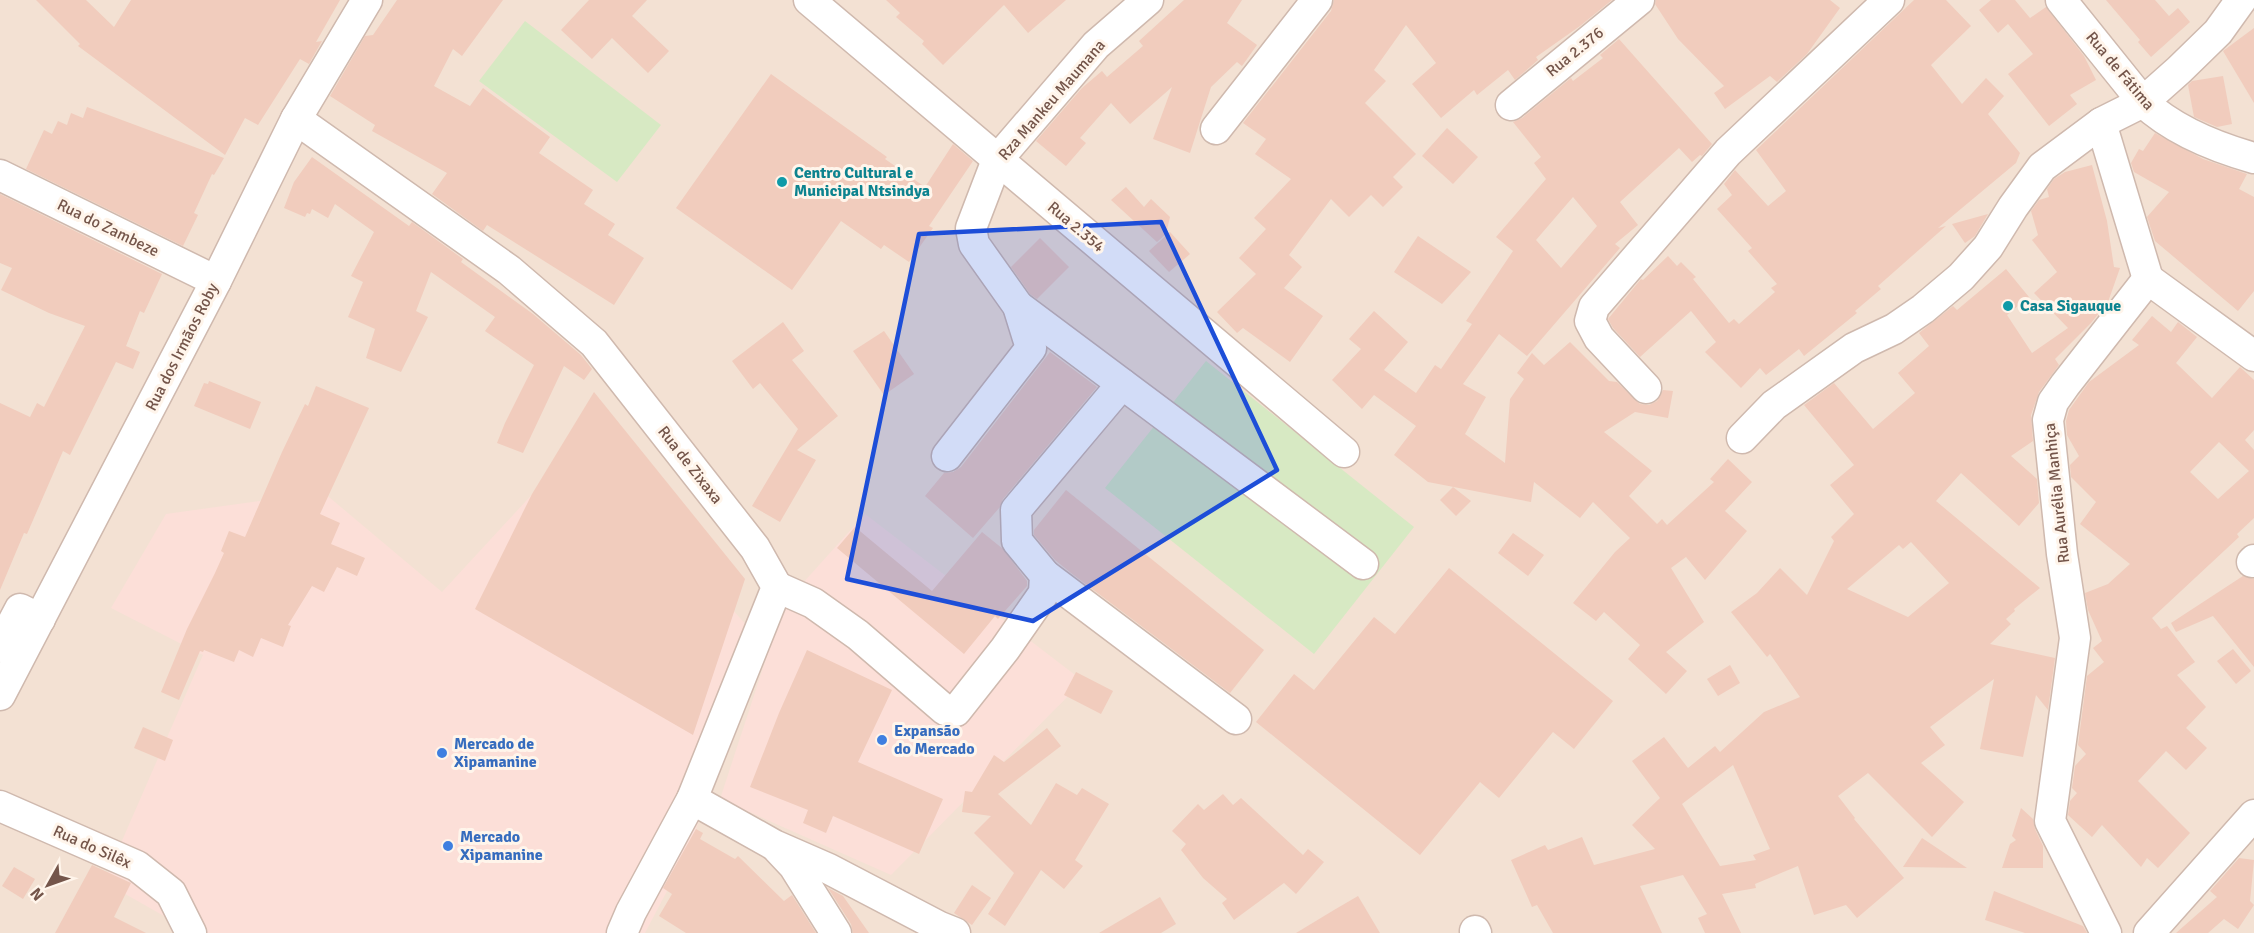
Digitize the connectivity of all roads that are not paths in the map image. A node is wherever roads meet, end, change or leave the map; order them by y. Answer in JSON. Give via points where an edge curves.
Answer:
{"nodes":[{"id":1,"x":368,"y":0,"type":"edge"},
{"id":2,"x":809,"y":0,"type":"edge"},
{"id":3,"x":1148,"y":0,"type":"edge"},
{"id":4,"x":1317,"y":0,"type":"edge"},
{"id":5,"x":1639,"y":0,"type":"edge"},
{"id":6,"x":1888,"y":0,"type":"edge"},
{"id":7,"x":2061,"y":0,"type":"edge"},
{"id":8,"x":2241,"y":0,"type":"edge"},
{"id":9,"x":2142,"y":102,"type":"junction"},
{"id":10,"x":1511,"y":105,"type":"dead end"},
{"id":11,"x":296,"y":119,"type":"junction"},
{"id":12,"x":2101,"y":123,"type":"junction"},
{"id":13,"x":1216,"y":129,"type":"dead end"},
{"id":14,"x":2254,"y":158,"type":"edge"},
{"id":15,"x":997,"y":160,"type":"junction"},
{"id":16,"x":0,"y":175,"type":"edge"},
{"id":17,"x":2148,"y":279,"type":"junction"},
{"id":18,"x":216,"y":281,"type":"junction"},
{"id":19,"x":1018,"y":306,"type":"junction"},
{"id":20,"x":2254,"y":356,"type":"edge"},
{"id":21,"x":1122,"y":384,"type":"junction"},
{"id":22,"x":1646,"y":388,"type":"dead end"},
{"id":23,"x":1742,"y":438,"type":"dead end"},
{"id":24,"x":1344,"y":453,"type":"dead end"},
{"id":25,"x":947,"y":456,"type":"dead end"},
{"id":26,"x":1363,"y":564,"type":"dead end"},
{"id":27,"x":1045,"y":575,"type":"junction"},
{"id":28,"x":777,"y":587,"type":"junction"},
{"id":29,"x":40,"y":619,"type":"junction"},
{"id":30,"x":0,"y":647,"type":"edge"},
{"id":31,"x":0,"y":695,"type":"edge"},
{"id":32,"x":1236,"y":719,"type":"dead end"},
{"id":33,"x":692,"y":799,"type":"junction"},
{"id":34,"x":0,"y":806,"type":"edge"},
{"id":35,"x":2254,"y":816,"type":"edge"},
{"id":36,"x":774,"y":845,"type":"junction"},
{"id":37,"x":191,"y":933,"type":"edge"},
{"id":38,"x":622,"y":933,"type":"edge"},
{"id":39,"x":836,"y":933,"type":"edge"},
{"id":40,"x":955,"y":933,"type":"edge"},
{"id":41,"x":2106,"y":933,"type":"edge"},
{"id":42,"x":2149,"y":933,"type":"edge"}],
"edges":[{"from":1,"to":11,"type":"street","name":"Rua dos Irmãos Roby"},
{"from":2,"to":15,"type":"street","name":"Rua 2.354"},
{"from":3,"to":15,"type":"street","name":"Rza Mankeu Maumana","via":[[1096,45]]},
{"from":4,"to":13,"type":"street"},
{"from":5,"to":10,"type":"street","name":"Rua 2.376"},
{"from":6,"to":22,"type":"street","via":[[1728,152],[1594,307],[1590,321],[1599,338]]},
{"from":7,"to":9,"type":"street","name":"Rua de Fátima"},
{"from":8,"to":9,"type":"street","via":[[2218,32]]},
{"from":9,"to":12,"type":"street"},
{"from":9,"to":14,"type":"street","name":"Rua de Fátima","via":[[2218,148]]},
{"from":11,"to":18,"type":"street","name":"Rua dos Irmãos Roby"},
{"from":11,"to":28,"type":"street","name":"Rua de Zixaxa","via":[[509,270],[594,343],[755,548]]},
{"from":12,"to":17,"type":"street"},
{"from":12,"to":23,"type":"street","via":[[2042,167],[1988,248],[1960,277],[1894,329],[1854,348],[1774,405]]},
{"from":15,"to":19,"type":"street","name":"Rza Mankeu Maumana","via":[[972,228],[974,244]]},
{"from":15,"to":24,"type":"street","name":"Rua 2.354"},
{"from":16,"to":18,"type":"street","name":"Rua do Zambeze"},
{"from":17,"to":20,"type":"street"},
{"from":17,"to":41,"type":"street","name":"Rua Aurélia Manhiça","via":[[2065,385],[2053,402],[2048,420],[2075,638],[2050,821]]},
{"from":18,"to":29,"type":"street","name":"Rua dos Irmãos Roby"},
{"from":19,"to":21,"type":"street"},
{"from":19,"to":25,"type":"street","name":"Rza Mankeu Maumana","via":[[1031,348]]},
{"from":21,"to":26,"type":"street"},
{"from":21,"to":27,"type":"street","via":[[1016,510],[1017,541]]},
{"from":27,"to":28,"type":"street","via":[[1044,593],[956,711],[945,710],[858,635],[813,603]]},
{"from":27,"to":32,"type":"street"},
{"from":28,"to":33,"type":"street"},
{"from":29,"to":30,"type":"street","via":[[20,609]]},
{"from":29,"to":31,"type":"street","name":"Rua dos Irmãos Roby"},
{"from":33,"to":36,"type":"street"},
{"from":33,"to":38,"type":"street"},
{"from":34,"to":37,"type":"street","name":"Rua do Silêx","via":[[137,866],[171,893]]},
{"from":35,"to":42,"type":"street"},
{"from":36,"to":39,"type":"street","via":[[794,866]]},
{"from":36,"to":40,"type":"street"}]}
